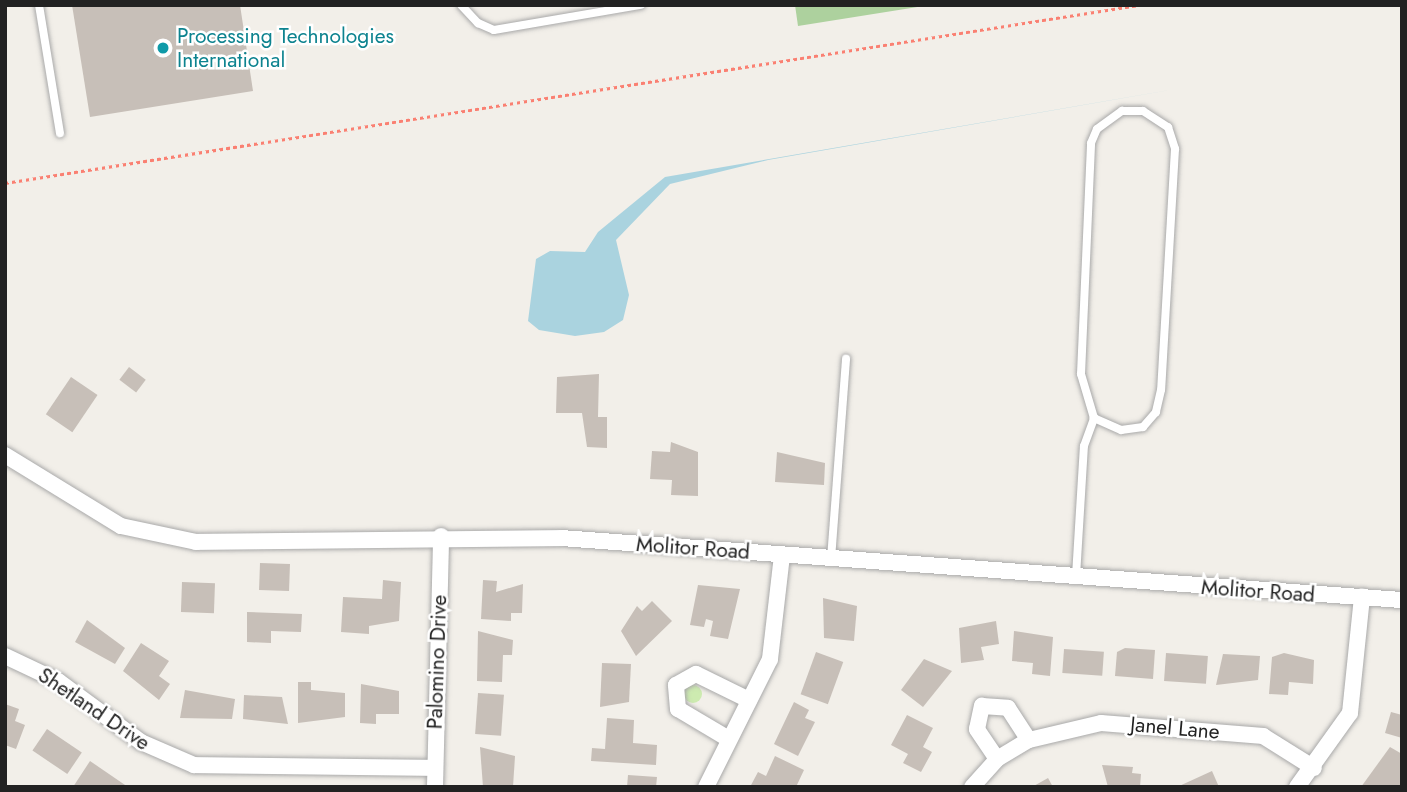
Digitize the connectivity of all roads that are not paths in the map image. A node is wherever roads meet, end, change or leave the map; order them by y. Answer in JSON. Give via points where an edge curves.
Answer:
{"nodes":[{"id":1,"x":39,"y":5,"type":"edge"},
{"id":2,"x":461,"y":5,"type":"edge"},
{"id":3,"x":641,"y":5,"type":"edge"},
{"id":4,"x":60,"y":133,"type":"dead end"},
{"id":5,"x":846,"y":359,"type":"dead end"},
{"id":6,"x":1094,"y":418,"type":"junction"},
{"id":7,"x":5,"y":455,"type":"edge"},
{"id":8,"x":441,"y":536,"type":"junction"},
{"id":9,"x":782,"y":555,"type":"junction"},
{"id":10,"x":831,"y":559,"type":"junction"},
{"id":11,"x":1076,"y":579,"type":"junction"},
{"id":12,"x":1362,"y":597,"type":"junction"},
{"id":13,"x":1402,"y":600,"type":"edge"},
{"id":14,"x":5,"y":656,"type":"edge"},
{"id":15,"x":749,"y":699,"type":"junction"},
{"id":16,"x":727,"y":738,"type":"junction"},
{"id":17,"x":1029,"y":740,"type":"junction"},
{"id":18,"x":997,"y":759,"type":"junction"},
{"id":19,"x":435,"y":768,"type":"junction"},
{"id":20,"x":1314,"y":768,"type":"junction"},
{"id":21,"x":435,"y":787,"type":"edge"},
{"id":22,"x":706,"y":787,"type":"edge"},
{"id":23,"x":972,"y":787,"type":"edge"},
{"id":24,"x":1297,"y":787,"type":"edge"}],
"edges":[{"from":1,"to":4,"type":"lane"},
{"from":2,"to":3,"type":"lane","via":[[478,23],[494,30]]},
{"from":5,"to":10,"type":"lane"},
{"from":6,"to":6,"type":"lane","via":[[1081,374],[1091,143],[1097,129],[1122,111],[1143,111],[1168,127],[1175,149],[1161,390],[1156,412],[1143,427],[1121,430]]},
{"from":6,"to":11,"type":"lane","via":[[1084,446]]},
{"from":7,"to":8,"type":"street","name":"Molitor Road","via":[[121,526],[170,539]]},
{"from":8,"to":9,"type":"street","name":"Molitor Road"},
{"from":8,"to":19,"type":"street","name":"Palomino Drive"},
{"from":9,"to":10,"type":"street","name":"Molitor Road"},
{"from":9,"to":15,"type":"street","via":[[774,644]]},
{"from":10,"to":11,"type":"street","name":"Molitor Road"},
{"from":11,"to":12,"type":"street","name":"Molitor Road"},
{"from":12,"to":13,"type":"street","name":"Molitor Road"},
{"from":12,"to":20,"type":"street","via":[[1353,703]]},
{"from":14,"to":19,"type":"street","name":"Shetland Drive","via":[[58,681],[141,742],[194,765]]},
{"from":15,"to":16,"type":"street"},
{"from":15,"to":16,"type":"street","via":[[696,674],[676,685],[678,709]]},
{"from":16,"to":22,"type":"street"},
{"from":17,"to":18,"type":"street","name":"Janel Lane"},
{"from":17,"to":18,"type":"street","via":[[1008,708],[982,706],[978,729]]},
{"from":17,"to":20,"type":"street","name":"Janel Lane","via":[[1101,723],[1241,733],[1279,742]]},
{"from":18,"to":23,"type":"street","name":"Janel Lane"},
{"from":19,"to":21,"type":"street","name":"Palomino Drive"},
{"from":20,"to":24,"type":"street"}]}
